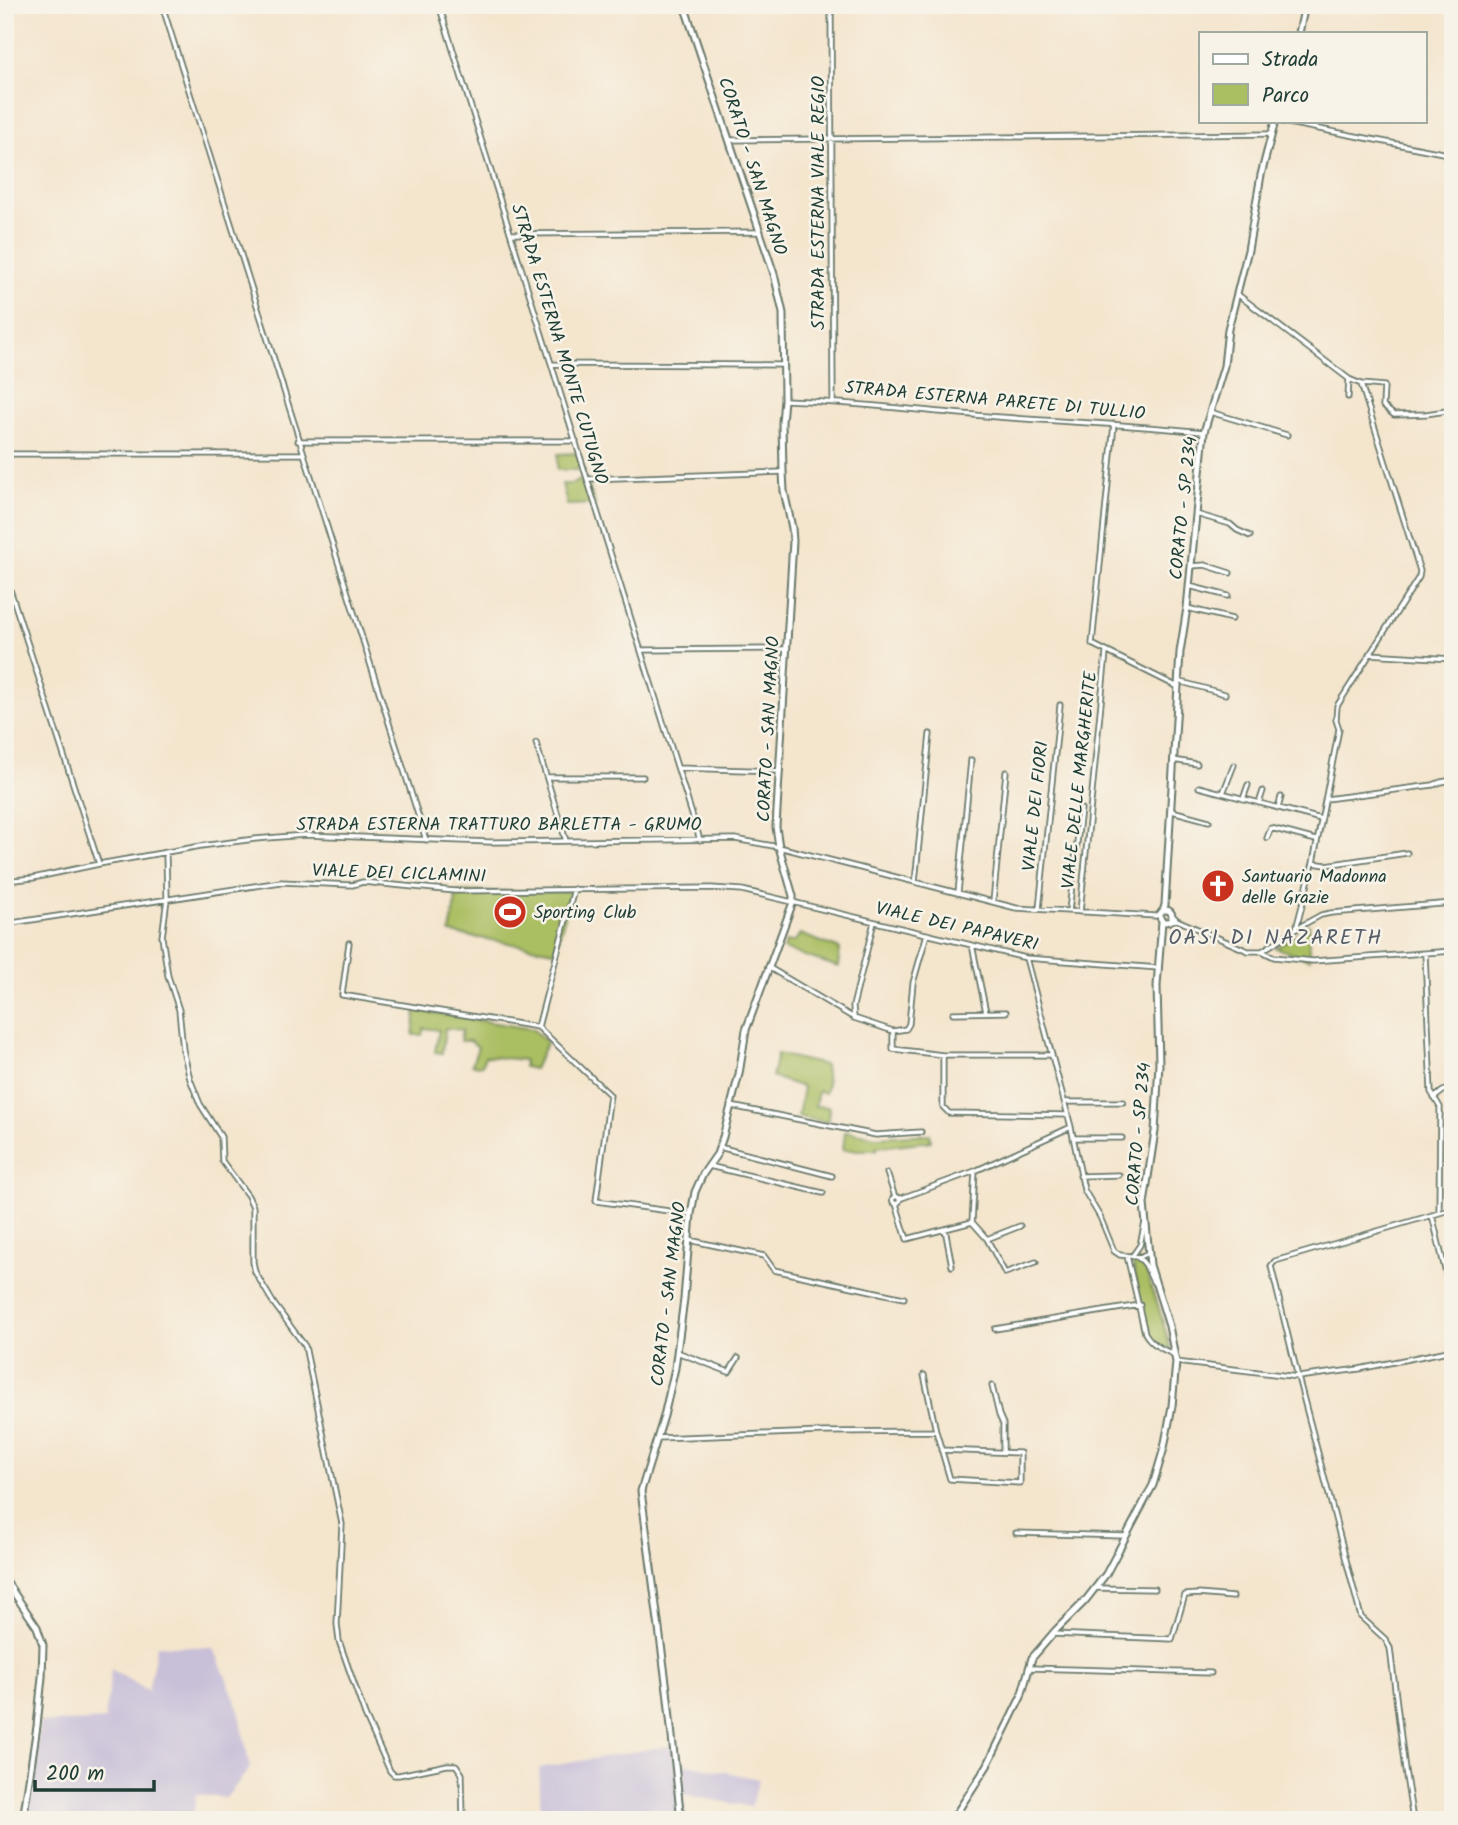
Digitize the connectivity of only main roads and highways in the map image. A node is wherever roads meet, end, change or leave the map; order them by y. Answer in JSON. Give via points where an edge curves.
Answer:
{"nodes":[{"id":1,"x":684,"y":5,"type":"edge"},
{"id":2,"x":1305,"y":5,"type":"edge"},
{"id":3,"x":1299,"y":32,"type":"edge"},
{"id":4,"x":1276,"y":122,"type":"edge"},
{"id":5,"x":5,"y":1580,"type":"edge"},
{"id":6,"x":23,"y":1820,"type":"edge"},
{"id":7,"x":681,"y":1820,"type":"edge"},
{"id":8,"x":952,"y":1820,"type":"edge"}],
"edges":[{"from":1,"to":7,"type":"main road","name":"CORATO - SAN MAGNO","via":[[783,313],[783,472],[793,541],[776,827],[793,902],[746,1030],[719,1147],[695,1192],[676,1368],[641,1490]]},
{"from":2,"to":3,"type":"main road"},
{"from":4,"to":8,"type":"main road","name":"CORATO - SP 234","via":[[1228,329],[1224,366],[1204,432],[1180,652],[1166,916],[1157,986],[1159,1064],[1144,1204],[1148,1253],[1176,1359],[1164,1448],[1153,1485],[1106,1574],[1032,1658],[1021,1697],[987,1766]]},
{"from":5,"to":6,"type":"main road","via":[[37,1627],[43,1645]]}]}
